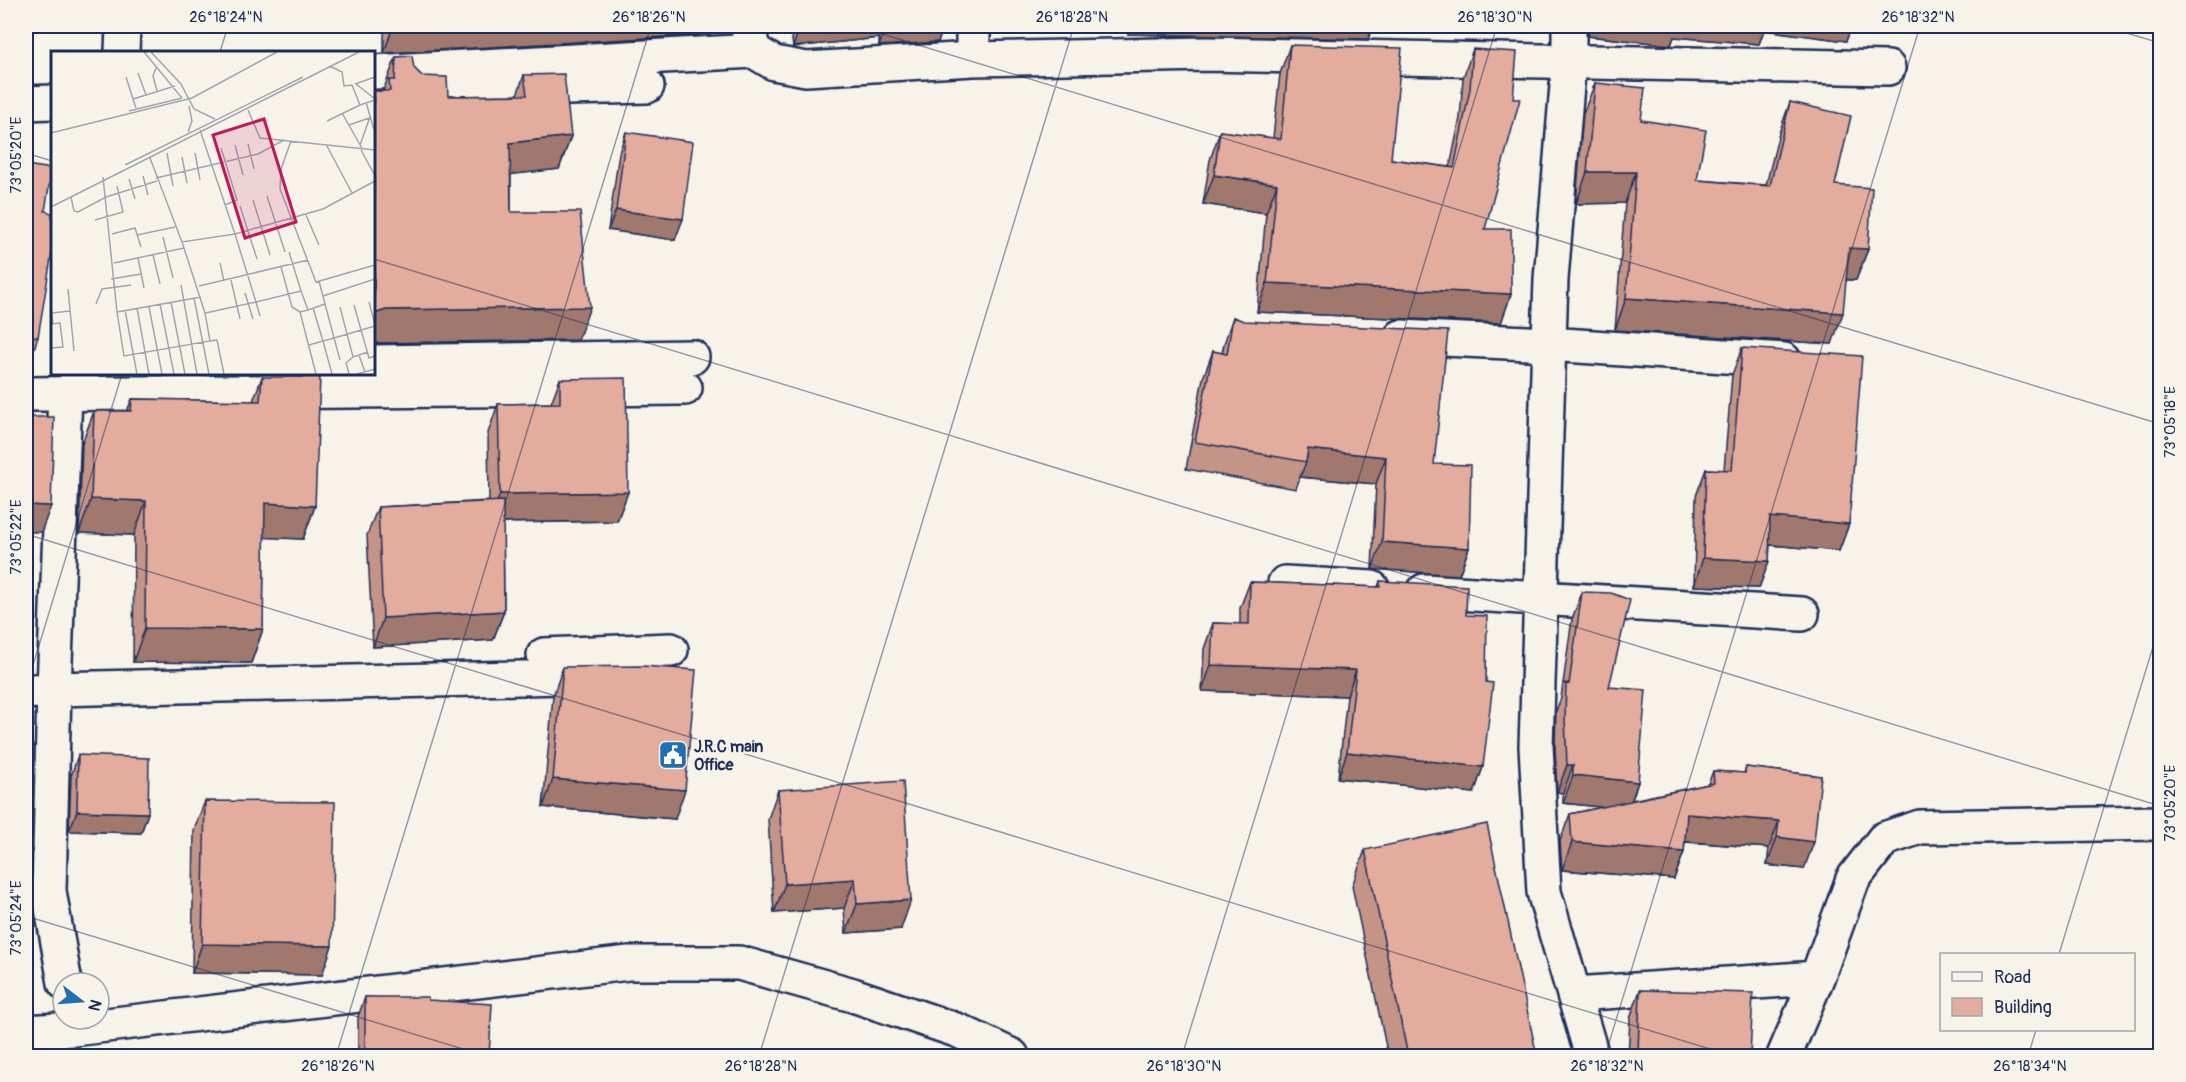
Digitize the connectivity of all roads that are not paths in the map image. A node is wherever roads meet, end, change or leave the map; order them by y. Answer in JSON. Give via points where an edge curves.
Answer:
{"nodes":[{"id":1,"x":123,"y":26,"type":"edge"},
{"id":2,"x":973,"y":26,"type":"edge"},
{"id":3,"x":1569,"y":26,"type":"edge"},
{"id":4,"x":751,"y":38,"type":"edge"},
{"id":5,"x":122,"y":51,"type":"edge"},
{"id":6,"x":973,"y":59,"type":"junction"},
{"id":7,"x":1569,"y":61,"type":"junction"},
{"id":8,"x":1888,"y":68,"type":"dead end"},
{"id":9,"x":375,"y":72,"type":"edge"},
{"id":10,"x":647,"y":86,"type":"dead end"},
{"id":11,"x":375,"y":93,"type":"edge"},
{"id":12,"x":51,"y":102,"type":"edge"},
{"id":13,"x":26,"y":103,"type":"edge"},
{"id":14,"x":1375,"y":336,"type":"edge"},
{"id":15,"x":1549,"y":344,"type":"junction"},
{"id":16,"x":692,"y":357,"type":"dead end"},
{"id":17,"x":1808,"y":361,"type":"edge"},
{"id":18,"x":375,"y":362,"type":"edge"},
{"id":19,"x":77,"y":384,"type":"edge"},
{"id":20,"x":685,"y":388,"type":"dead end"},
{"id":21,"x":26,"y":394,"type":"edge"},
{"id":22,"x":1285,"y":583,"type":"edge"},
{"id":23,"x":1541,"y":597,"type":"junction"},
{"id":24,"x":1802,"y":614,"type":"dead end"},
{"id":25,"x":670,"y":663,"type":"dead end"},
{"id":26,"x":44,"y":685,"type":"edge"},
{"id":27,"x":2160,"y":823,"type":"edge"},
{"id":28,"x":63,"y":971,"type":"edge"},
{"id":29,"x":1817,"y":978,"type":"junction"},
{"id":30,"x":1574,"y":994,"type":"junction"},
{"id":31,"x":26,"y":1032,"type":"edge"},
{"id":32,"x":73,"y":1035,"type":"edge"},
{"id":33,"x":1012,"y":1056,"type":"edge"},
{"id":34,"x":1592,"y":1056,"type":"edge"},
{"id":35,"x":1784,"y":1056,"type":"edge"}],
"edges":[{"from":1,"to":5,"type":"street"},
{"from":2,"to":6,"type":"street"},
{"from":3,"to":7,"type":"street"},
{"from":4,"to":6,"type":"street","via":[[774,63],[806,69]]},
{"from":4,"to":9,"type":"street"},
{"from":6,"to":7,"type":"street","via":[[1206,54]]},
{"from":7,"to":8,"type":"street"},
{"from":7,"to":15,"type":"street"},
{"from":10,"to":11,"type":"street"},
{"from":12,"to":13,"type":"street"},
{"from":14,"to":15,"type":"street"},
{"from":15,"to":17,"type":"street"},
{"from":15,"to":23,"type":"street"},
{"from":16,"to":18,"type":"street"},
{"from":19,"to":20,"type":"street"},
{"from":19,"to":21,"type":"street"},
{"from":19,"to":26,"type":"street"},
{"from":22,"to":23,"type":"street"},
{"from":23,"to":24,"type":"street"},
{"from":23,"to":30,"type":"street","via":[[1536,746],[1544,892]]},
{"from":25,"to":26,"type":"street"},
{"from":26,"to":28,"type":"street","via":[[49,891]]},
{"from":27,"to":29,"type":"street","via":[[1920,827],[1884,839],[1854,879]]},
{"from":29,"to":30,"type":"street"},
{"from":29,"to":35,"type":"street"},
{"from":30,"to":34,"type":"street"},
{"from":31,"to":32,"type":"street"},
{"from":32,"to":33,"type":"street","via":[[629,963],[739,963],[853,995],[959,1031]]}]}
